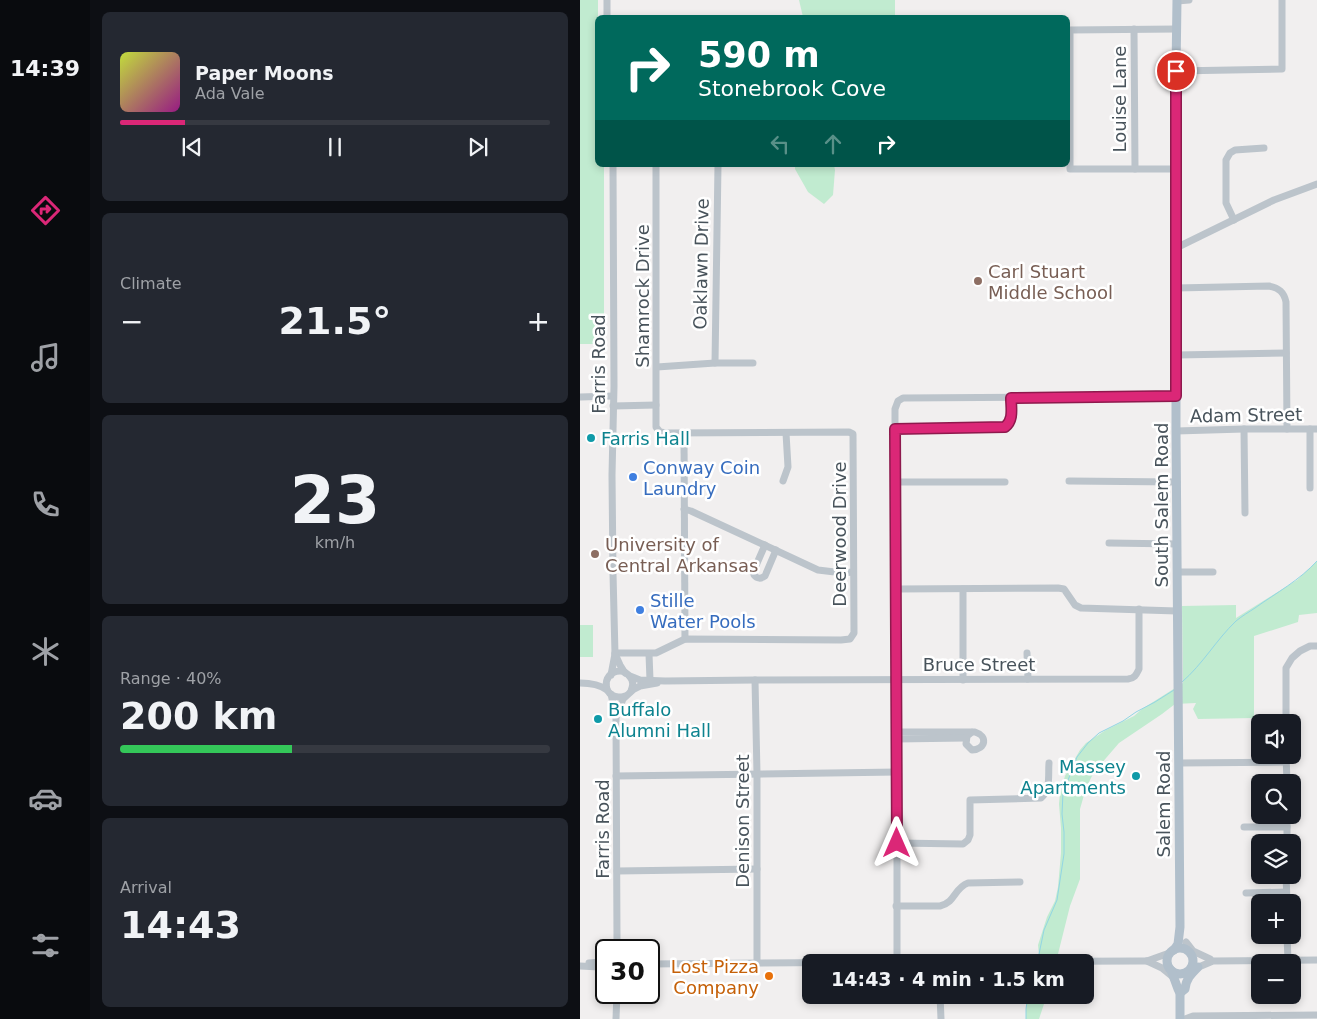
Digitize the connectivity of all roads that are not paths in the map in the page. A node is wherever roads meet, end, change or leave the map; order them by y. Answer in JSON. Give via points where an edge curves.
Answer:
{"nodes":[{"id":1,"x":607,"y":0,"type":"edge"},
{"id":2,"x":1177,"y":0,"type":"edge"},
{"id":3,"x":1189,"y":0,"type":"edge"},
{"id":4,"x":1282,"y":0,"type":"edge"},
{"id":5,"x":607,"y":15,"type":"edge"},
{"id":6,"x":1134,"y":29,"type":"junction"},
{"id":7,"x":1177,"y":29,"type":"junction"},
{"id":8,"x":1176,"y":71,"type":"junction"},
{"id":9,"x":1264,"y":148,"type":"dead end"},
{"id":10,"x":613,"y":167,"type":"edge"},
{"id":11,"x":656,"y":167,"type":"edge"},
{"id":12,"x":718,"y":167,"type":"edge"},
{"id":13,"x":1134,"y":169,"type":"junction"},
{"id":14,"x":1176,"y":169,"type":"junction"},
{"id":15,"x":1317,"y":184,"type":"edge"},
{"id":16,"x":1234,"y":220,"type":"junction"},
{"id":17,"x":1176,"y":248,"type":"junction"},
{"id":18,"x":1176,"y":288,"type":"junction"},
{"id":19,"x":1286,"y":353,"type":"junction"},
{"id":20,"x":1177,"y":355,"type":"junction"},
{"id":21,"x":715,"y":363,"type":"junction"},
{"id":22,"x":753,"y":363,"type":"dead end"},
{"id":23,"x":657,"y":366,"type":"junction"},
{"id":24,"x":580,"y":396,"type":"edge"},
{"id":25,"x":613,"y":396,"type":"junction"},
{"id":26,"x":1176,"y":396,"type":"junction"},
{"id":27,"x":1011,"y":398,"type":"junction"},
{"id":28,"x":656,"y":405,"type":"junction"},
{"id":29,"x":613,"y":406,"type":"junction"},
{"id":30,"x":1287,"y":428,"type":"junction"},
{"id":31,"x":895,"y":429,"type":"junction"},
{"id":32,"x":1244,"y":429,"type":"junction"},
{"id":33,"x":1314,"y":429,"type":"edge"},
{"id":34,"x":1176,"y":431,"type":"junction"},
{"id":35,"x":684,"y":433,"type":"junction"},
{"id":36,"x":786,"y":433,"type":"junction"},
{"id":37,"x":783,"y":481,"type":"dead end"},
{"id":38,"x":1069,"y":481,"type":"dead end"},
{"id":39,"x":895,"y":482,"type":"junction"},
{"id":40,"x":1005,"y":482,"type":"dead end"},
{"id":41,"x":1177,"y":482,"type":"junction"},
{"id":42,"x":1310,"y":488,"type":"dead end"},
{"id":43,"x":684,"y":510,"type":"junction"},
{"id":44,"x":1245,"y":513,"type":"dead end"},
{"id":45,"x":1108,"y":544,"type":"dead end"},
{"id":46,"x":1177,"y":544,"type":"junction"},
{"id":47,"x":765,"y":545,"type":"junction"},
{"id":48,"x":776,"y":550,"type":"junction"},
{"id":49,"x":853,"y":572,"type":"junction"},
{"id":50,"x":1178,"y":572,"type":"junction"},
{"id":51,"x":1213,"y":572,"type":"dead end"},
{"id":52,"x":896,"y":589,"type":"junction"},
{"id":53,"x":963,"y":589,"type":"junction"},
{"id":54,"x":1139,"y":609,"type":"junction"},
{"id":55,"x":1177,"y":611,"type":"junction"},
{"id":56,"x":684,"y":639,"type":"junction"},
{"id":57,"x":1317,"y":646,"type":"edge"},
{"id":58,"x":615,"y":653,"type":"junction"},
{"id":59,"x":649,"y":654,"type":"junction"},
{"id":60,"x":1027,"y":654,"type":"dead end"},
{"id":61,"x":628,"y":675,"type":"junction"},
{"id":62,"x":610,"y":676,"type":"junction"},
{"id":63,"x":1028,"y":679,"type":"junction"},
{"id":64,"x":650,"y":680,"type":"junction"},
{"id":65,"x":755,"y":680,"type":"junction"},
{"id":66,"x":896,"y":680,"type":"junction"},
{"id":67,"x":963,"y":680,"type":"junction"},
{"id":68,"x":1178,"y":680,"type":"joint"},
{"id":69,"x":665,"y":681,"type":"junction"},
{"id":70,"x":580,"y":683,"type":"edge"},
{"id":71,"x":592,"y":683,"type":"junction"},
{"id":72,"x":609,"y":692,"type":"junction"},
{"id":73,"x":628,"y":694,"type":"junction"},
{"id":74,"x":1286,"y":714,"type":"edge"},
{"id":75,"x":616,"y":717,"type":"junction"},
{"id":76,"x":972,"y":732,"type":"junction"},
{"id":77,"x":896,"y":735,"type":"junction"},
{"id":78,"x":966,"y":738,"type":"junction"},
{"id":79,"x":1251,"y":760,"type":"edge"},
{"id":80,"x":1049,"y":762,"type":"dead end"},
{"id":81,"x":1179,"y":763,"type":"junction"},
{"id":82,"x":897,"y":772,"type":"junction"},
{"id":83,"x":757,"y":774,"type":"junction"},
{"id":84,"x":616,"y":776,"type":"junction"},
{"id":85,"x":1244,"y":827,"type":"dead end"},
{"id":86,"x":1287,"y":827,"type":"joint"},
{"id":87,"x":1287,"y":834,"type":"edge"},
{"id":88,"x":897,"y":843,"type":"junction"},
{"id":89,"x":757,"y":869,"type":"junction"},
{"id":90,"x":617,"y":871,"type":"junction"},
{"id":91,"x":1020,"y":882,"type":"dead end"},
{"id":92,"x":1286,"y":884,"type":"edge"},
{"id":93,"x":1286,"y":892,"type":"joint"},
{"id":94,"x":1246,"y":893,"type":"dead end"},
{"id":95,"x":896,"y":906,"type":"junction"},
{"id":96,"x":1180,"y":929,"type":"junction"},
{"id":97,"x":617,"y":939,"type":"edge"},
{"id":98,"x":1186,"y":942,"type":"junction"},
{"id":99,"x":1170,"y":952,"type":"junction"},
{"id":100,"x":1190,"y":953,"type":"junction"},
{"id":101,"x":897,"y":954,"type":"edge"},
{"id":102,"x":1211,"y":960,"type":"junction"},
{"id":103,"x":1251,"y":960,"type":"edge"},
{"id":104,"x":1301,"y":960,"type":"edge"},
{"id":105,"x":1317,"y":960,"type":"edge"},
{"id":106,"x":595,"y":962,"type":"edge"},
{"id":107,"x":1094,"y":962,"type":"edge"},
{"id":108,"x":1148,"y":962,"type":"junction"},
{"id":109,"x":756,"y":963,"type":"junction"},
{"id":110,"x":802,"y":963,"type":"edge"},
{"id":111,"x":660,"y":964,"type":"edge"},
{"id":112,"x":582,"y":966,"type":"edge"},
{"id":113,"x":1191,"y":970,"type":"junction"},
{"id":114,"x":1171,"y":971,"type":"junction"},
{"id":115,"x":1181,"y":992,"type":"junction"},
{"id":116,"x":617,"y":1004,"type":"edge"},
{"id":117,"x":940,"y":1004,"type":"edge"},
{"id":118,"x":1317,"y":1015,"type":"edge"},
{"id":119,"x":1182,"y":1016,"type":"edge"},
{"id":120,"x":616,"y":1019,"type":"edge"},
{"id":121,"x":941,"y":1019,"type":"edge"}],
"edges":[{"from":1,"to":5,"type":"street"},
{"from":2,"to":3,"type":"street"},
{"from":2,"to":7,"type":"main road","name":"South Salem Road"},
{"from":4,"to":8,"type":"street","via":[[1282,69]]},
{"from":6,"to":7,"type":"street"},
{"from":6,"to":13,"type":"street","name":"Louise Lane"},
{"from":6,"to":13,"type":"street","via":[[1070,30],[1070,169]]},
{"from":7,"to":8,"type":"main road","name":"South Salem Road"},
{"from":8,"to":14,"type":"main road","name":"South Salem Road"},
{"from":9,"to":16,"type":"street","via":[[1235,150],[1226,160],[1226,203]]},
{"from":10,"to":25,"type":"street","name":"Farris Road"},
{"from":11,"to":23,"type":"street","name":"Shamrock Drive"},
{"from":12,"to":21,"type":"street","name":"Oaklawn Drive"},
{"from":13,"to":14,"type":"street"},
{"from":14,"to":17,"type":"main road","name":"South Salem Road"},
{"from":15,"to":16,"type":"street"},
{"from":16,"to":17,"type":"street"},
{"from":17,"to":18,"type":"main road","name":"South Salem Road"},
{"from":18,"to":19,"type":"street","via":[[1278,288],[1286,302]]},
{"from":18,"to":20,"type":"main road","name":"South Salem Road"},
{"from":19,"to":20,"type":"street"},
{"from":19,"to":30,"type":"street"},
{"from":20,"to":26,"type":"main road","name":"South Salem Road"},
{"from":21,"to":22,"type":"street"},
{"from":21,"to":23,"type":"street"},
{"from":23,"to":28,"type":"street","name":"Shamrock Drive"},
{"from":24,"to":25,"type":"street"},
{"from":25,"to":29,"type":"street","name":"Farris Road"},
{"from":26,"to":27,"type":"street"},
{"from":26,"to":34,"type":"main road","name":"South Salem Road"},
{"from":27,"to":31,"type":"street","via":[[1011,419],[1005,427]]},
{"from":27,"to":31,"type":"street","via":[[904,398],[895,408]]},
{"from":28,"to":29,"type":"street"},
{"from":28,"to":35,"type":"street","name":"Shamrock Drive","via":[[656,427],[660,432]]},
{"from":29,"to":58,"type":"street","name":"Farris Road"},
{"from":30,"to":32,"type":"street","name":"Adam Street"},
{"from":30,"to":33,"type":"street","name":"Adam Street"},
{"from":31,"to":39,"type":"street"},
{"from":32,"to":34,"type":"street","name":"Adam Street"},
{"from":32,"to":44,"type":"street"},
{"from":33,"to":42,"type":"street"},
{"from":34,"to":41,"type":"main road","name":"South Salem Road"},
{"from":35,"to":36,"type":"street"},
{"from":35,"to":43,"type":"street"},
{"from":36,"to":37,"type":"street","via":[[788,467]]},
{"from":36,"to":49,"type":"street","name":"Deerwood Drive","via":[[853,434]]},
{"from":38,"to":41,"type":"street"},
{"from":39,"to":40,"type":"street"},
{"from":39,"to":52,"type":"street"},
{"from":41,"to":46,"type":"main road","name":"South Salem Road"},
{"from":43,"to":47,"type":"street"},
{"from":43,"to":56,"type":"street"},
{"from":45,"to":46,"type":"street"},
{"from":46,"to":50,"type":"main road","name":"South Salem Road"},
{"from":47,"to":48,"type":"street"},
{"from":47,"to":48,"type":"street","via":[[754,570],[754,576],[758,578],[765,576]]},
{"from":48,"to":49,"type":"street","via":[[818,570]]},
{"from":49,"to":56,"type":"street","name":"Deerwood Drive","via":[[854,633],[850,639]]},
{"from":50,"to":51,"type":"street"},
{"from":50,"to":55,"type":"main road","name":"South Salem Road"},
{"from":52,"to":53,"type":"street"},
{"from":52,"to":66,"type":"street"},
{"from":53,"to":54,"type":"street","via":[[1058,588],[1064,589],[1081,608]]},
{"from":53,"to":67,"type":"street"},
{"from":54,"to":55,"type":"street"},
{"from":54,"to":63,"type":"street","name":"Bruce Street","via":[[1139,669],[1132,678]]},
{"from":55,"to":68,"type":"main road","name":"South Salem Road"},
{"from":56,"to":59,"type":"street"},
{"from":57,"to":74,"type":"street","via":[[1300,651],[1286,668]]},
{"from":58,"to":59,"type":"street"},
{"from":58,"to":61,"type":"street","name":"Farris Road"},
{"from":58,"to":62,"type":"street","name":"Farris Road"},
{"from":59,"to":64,"type":"street"},
{"from":60,"to":63,"type":"street"},
{"from":61,"to":62,"type":"street","via":[[618,672]]},
{"from":61,"to":64,"type":"street","name":"Bruce Street"},
{"from":61,"to":73,"type":"street","via":[[633,684]]},
{"from":62,"to":71,"type":"street"},
{"from":62,"to":72,"type":"street","via":[[606,685]]},
{"from":63,"to":67,"type":"street","name":"Bruce Street"},
{"from":64,"to":69,"type":"street","name":"Bruce Street"},
{"from":65,"to":66,"type":"street","name":"Bruce Street"},
{"from":65,"to":69,"type":"street","name":"Bruce Street"},
{"from":65,"to":83,"type":"street","name":"Denison Street"},
{"from":66,"to":67,"type":"street","name":"Bruce Street"},
{"from":66,"to":77,"type":"street"},
{"from":68,"to":81,"type":"main road","name":"Salem Road"},
{"from":69,"to":73,"type":"street","name":"Bruce Street","via":[[640,686]]},
{"from":70,"to":71,"type":"street"},
{"from":71,"to":72,"type":"street"},
{"from":72,"to":73,"type":"street","via":[[618,698]]},
{"from":72,"to":75,"type":"street","name":"Farris Road"},
{"from":73,"to":75,"type":"street","name":"Farris Road","via":[[621,702]]},
{"from":75,"to":84,"type":"street","name":"Farris Road"},
{"from":76,"to":77,"type":"street"},
{"from":76,"to":78,"type":"street"},
{"from":76,"to":78,"type":"street","via":[[983,736],[981,748],[970,748]]},
{"from":77,"to":78,"type":"street"},
{"from":77,"to":82,"type":"street"},
{"from":79,"to":81,"type":"street"},
{"from":80,"to":88,"type":"street","via":[[1048,788],[1041,798],[970,800],[970,835],[963,844]]},
{"from":81,"to":96,"type":"main road","name":"Salem Road"},
{"from":82,"to":83,"type":"street"},
{"from":82,"to":88,"type":"street"},
{"from":83,"to":84,"type":"street"},
{"from":83,"to":89,"type":"street","name":"Denison Street"},
{"from":84,"to":90,"type":"street","name":"Farris Road"},
{"from":85,"to":86,"type":"street"},
{"from":86,"to":87,"type":"street"},
{"from":88,"to":95,"type":"street"},
{"from":89,"to":90,"type":"street"},
{"from":89,"to":109,"type":"street","name":"Denison Street"},
{"from":90,"to":97,"type":"street","name":"Farris Road"},
{"from":91,"to":95,"type":"street","via":[[968,883],[958,889],[947,904]]},
{"from":92,"to":93,"type":"street"},
{"from":93,"to":94,"type":"street"},
{"from":95,"to":101,"type":"street"},
{"from":96,"to":98,"type":"main road","name":"Salem Road"},
{"from":96,"to":99,"type":"main road","name":"Salem Road","via":[[1178,944]]},
{"from":98,"to":100,"type":"main road","name":"Salem Road"},
{"from":98,"to":102,"type":"street","via":[[1193,951]]},
{"from":99,"to":100,"type":"main road","via":[[1182,948]]},
{"from":99,"to":108,"type":"street"},
{"from":99,"to":114,"type":"main road","via":[[1168,963]]},
{"from":100,"to":102,"type":"street"},
{"from":100,"to":113,"type":"main road","via":[[1193,960]]},
{"from":102,"to":103,"type":"street"},
{"from":102,"to":113,"type":"street"},
{"from":104,"to":105,"type":"street"},
{"from":106,"to":112,"type":"street"},
{"from":107,"to":108,"type":"street"},
{"from":108,"to":114,"type":"street","via":[[1161,964]]},
{"from":109,"to":110,"type":"street"},
{"from":109,"to":111,"type":"street"},
{"from":113,"to":114,"type":"main road","via":[[1178,974]]},
{"from":113,"to":115,"type":"main road","via":[[1183,979]]},
{"from":114,"to":115,"type":"main road"},
{"from":115,"to":119,"type":"main road"},
{"from":116,"to":120,"type":"street"},
{"from":117,"to":121,"type":"street"},
{"from":118,"to":119,"type":"street"}]}
